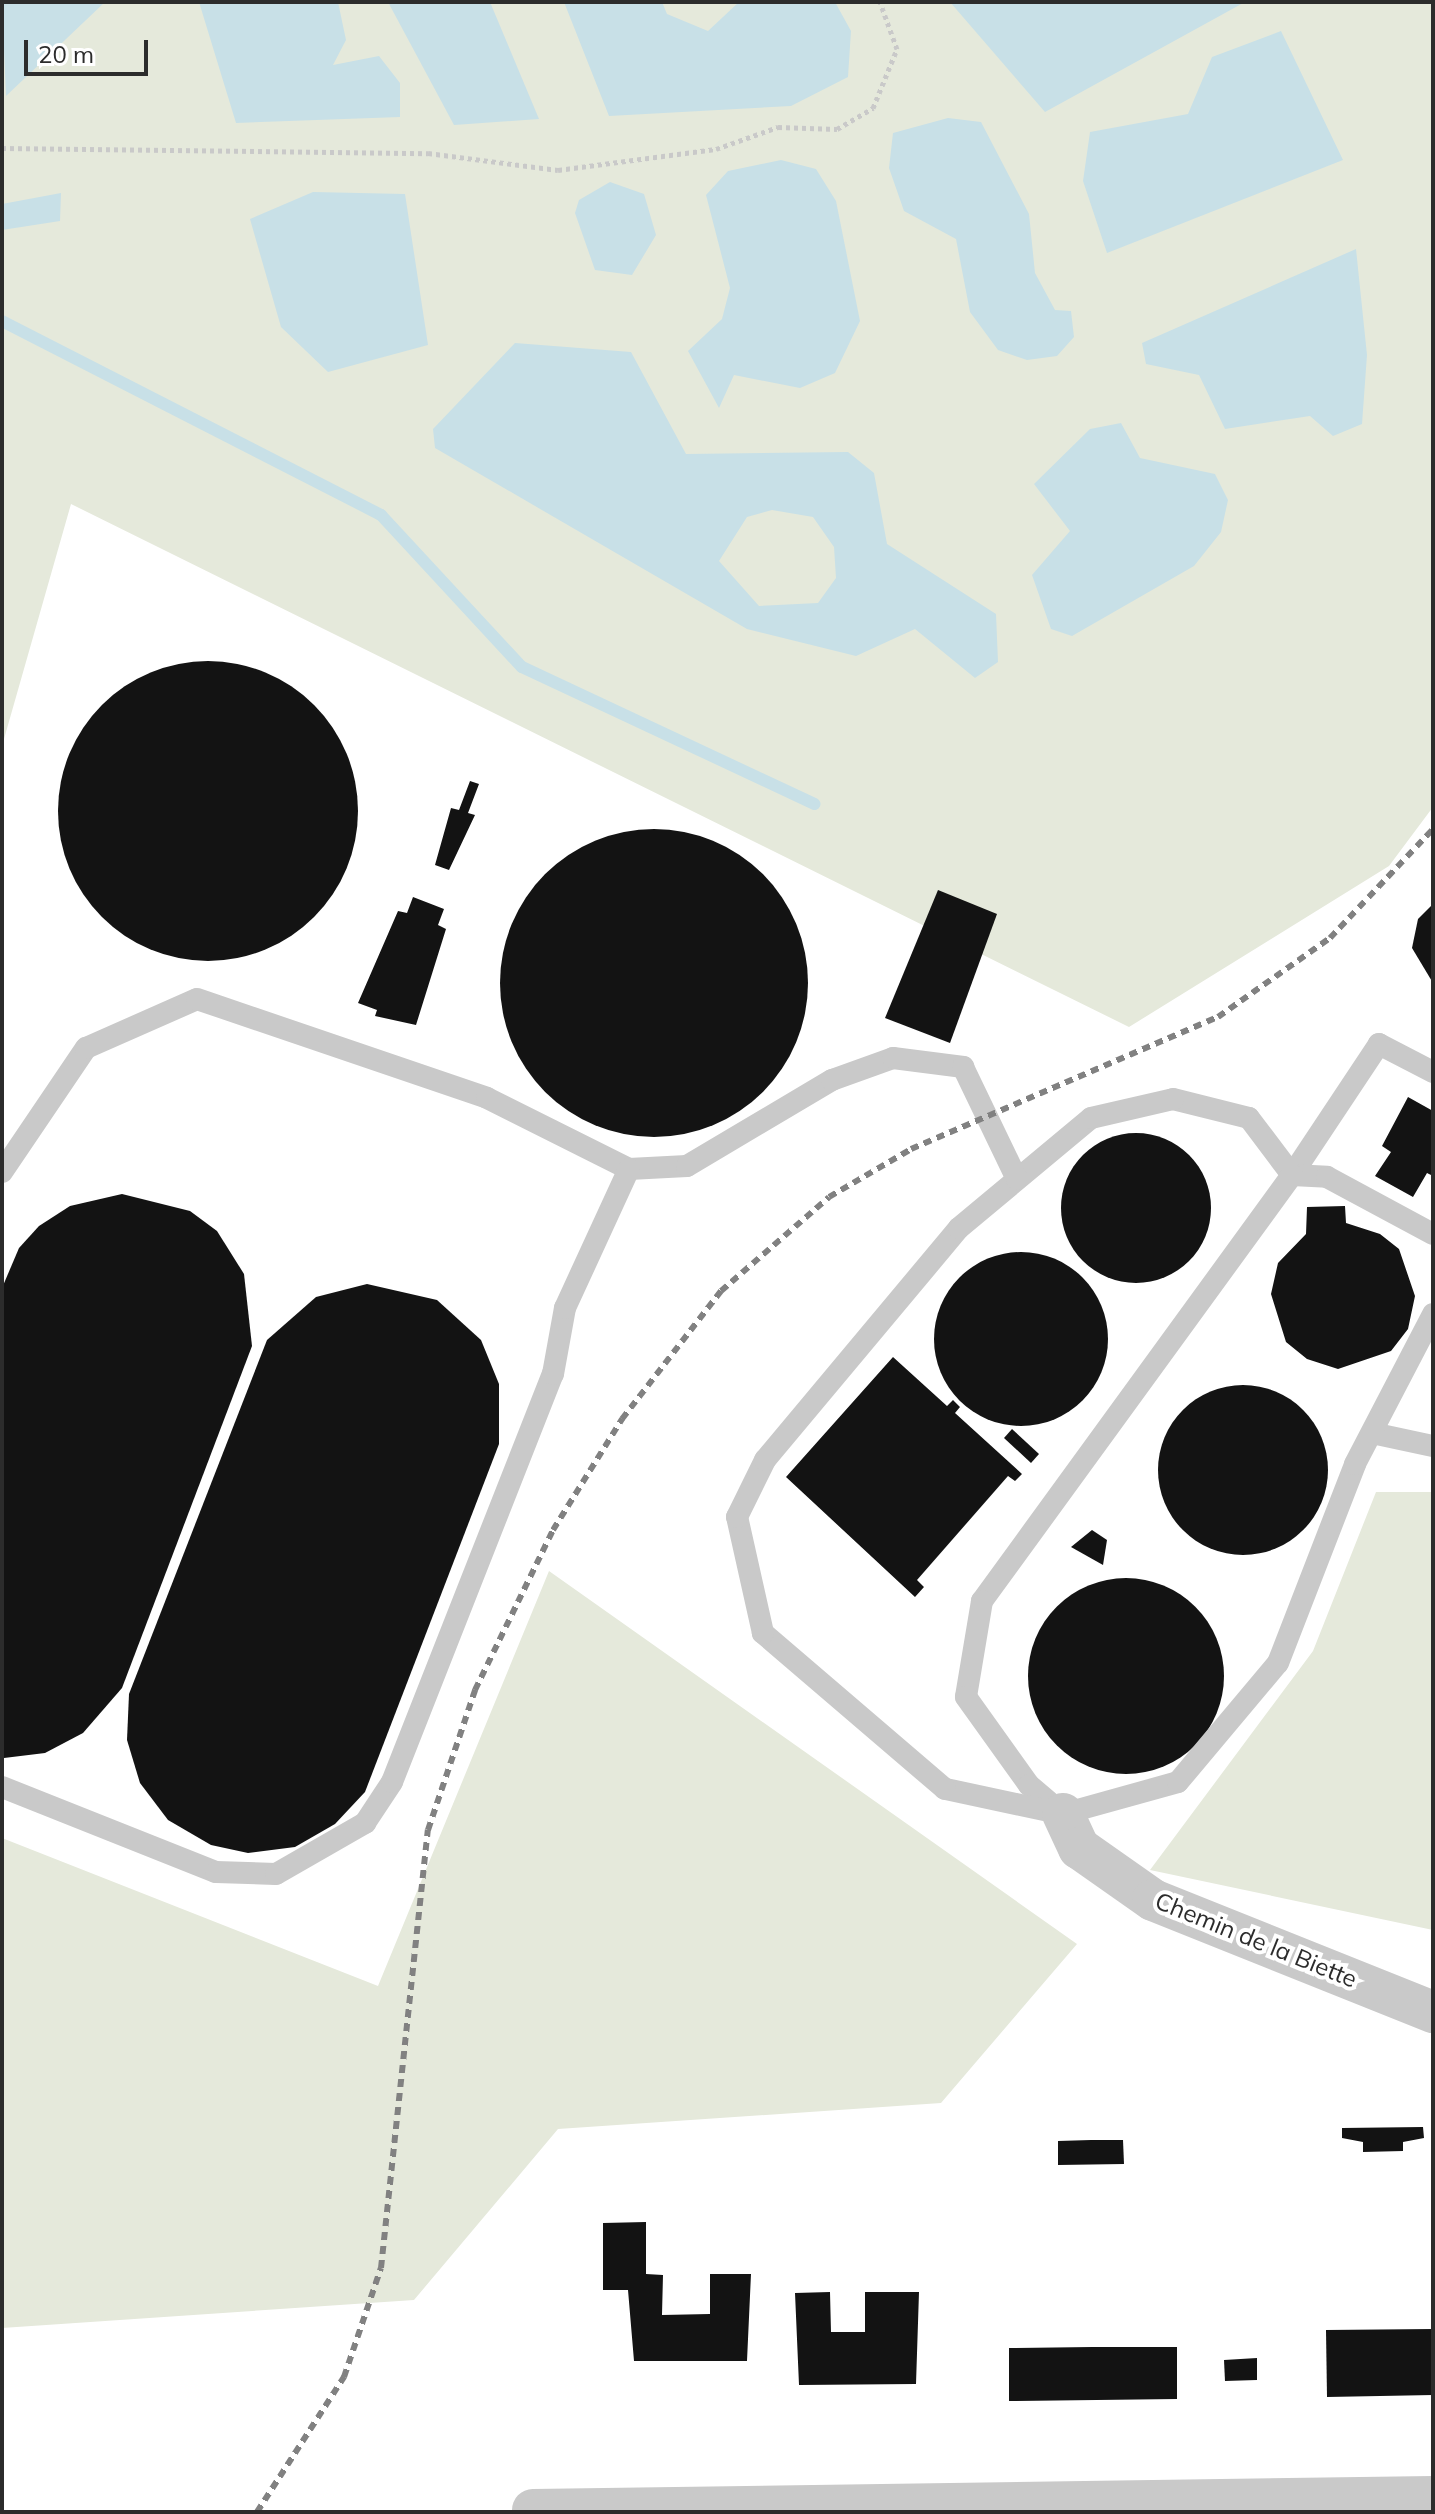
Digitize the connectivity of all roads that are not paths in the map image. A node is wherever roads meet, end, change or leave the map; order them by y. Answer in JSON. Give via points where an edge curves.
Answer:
{"nodes":[{"id":1,"x":1433,"y":1072,"type":"edge"},
{"id":2,"x":629,"y":1169,"type":"junction"},
{"id":3,"x":2,"y":1172,"type":"edge"},
{"id":4,"x":1292,"y":1175,"type":"junction"},
{"id":5,"x":1017,"y":1179,"type":"junction"},
{"id":6,"x":1433,"y":1234,"type":"edge"},
{"id":7,"x":1433,"y":1314,"type":"edge"},
{"id":8,"x":1372,"y":1433,"type":"junction"},
{"id":9,"x":1433,"y":1446,"type":"edge"},
{"id":10,"x":2,"y":1787,"type":"edge"},
{"id":11,"x":1063,"y":1814,"type":"junction"},
{"id":12,"x":1433,"y":2012,"type":"edge"},
{"id":13,"x":1433,"y":2497,"type":"edge"},
{"id":14,"x":533,"y":2510,"type":"dead end"},
{"id":15,"x":674,"y":2510,"type":"edge"}],
"edges":[{"from":1,"to":4,"type":"lane","via":[[1379,1044]]},
{"from":2,"to":3,"type":"lane","via":[[487,1098],[197,999],[86,1048]]},
{"from":2,"to":5,"type":"lane","via":[[687,1166],[832,1080],[893,1058],[963,1067]]},
{"from":2,"to":10,"type":"lane","via":[[565,1308],[553,1374],[392,1782],[365,1823],[276,1874],[216,1872]]},
{"from":4,"to":5,"type":"lane","via":[[1280,1150],[1249,1118],[1173,1099],[1091,1118]]},
{"from":4,"to":6,"type":"lane","via":[[1327,1177]]},
{"from":4,"to":11,"type":"lane","via":[[982,1601],[966,1697],[1029,1785]]},
{"from":5,"to":11,"type":"lane","via":[[959,1228],[765,1460],[737,1517],[763,1633],[945,1789]]},
{"from":7,"to":8,"type":"lane"},
{"from":8,"to":9,"type":"lane"},
{"from":8,"to":11,"type":"lane","via":[[1278,1663],[1178,1782]]},
{"from":11,"to":12,"type":"street","name":"Chemin de la Biette","via":[[1079,1848],[1153,1900]]},
{"from":13,"to":15,"type":"street"},
{"from":14,"to":15,"type":"street"}]}
